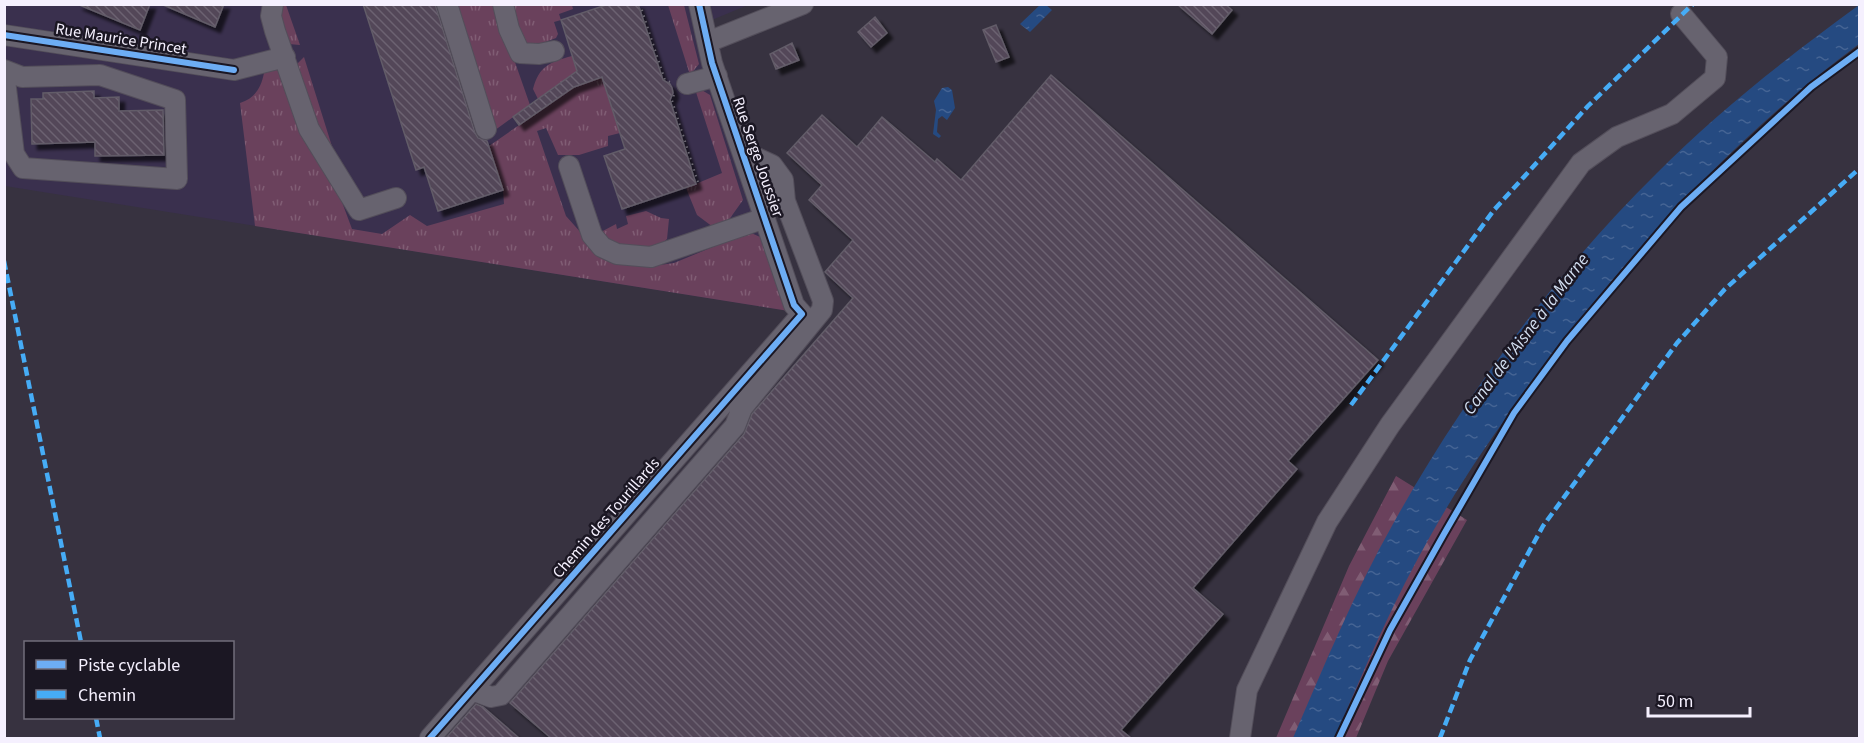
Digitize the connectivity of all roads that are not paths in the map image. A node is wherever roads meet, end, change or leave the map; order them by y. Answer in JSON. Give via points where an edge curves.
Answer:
{"nodes":[{"id":1,"x":273,"y":4,"type":"edge"},
{"id":2,"x":447,"y":4,"type":"edge"},
{"id":3,"x":503,"y":4,"type":"edge"},
{"id":4,"x":699,"y":4,"type":"edge"},
{"id":5,"x":803,"y":4,"type":"edge"},
{"id":6,"x":1681,"y":14,"type":"dead end"},
{"id":7,"x":4,"y":35,"type":"edge"},
{"id":8,"x":708,"y":42,"type":"junction"},
{"id":9,"x":554,"y":51,"type":"dead end"},
{"id":10,"x":285,"y":57,"type":"junction"},
{"id":11,"x":4,"y":71,"type":"edge"},
{"id":12,"x":717,"y":76,"type":"junction"},
{"id":13,"x":680,"y":88,"type":"road end"},
{"id":14,"x":486,"y":129,"type":"dead end"},
{"id":15,"x":744,"y":158,"type":"junction"},
{"id":16,"x":569,"y":166,"type":"dead end"},
{"id":17,"x":396,"y":198,"type":"dead end"},
{"id":18,"x":765,"y":218,"type":"junction"},
{"id":19,"x":802,"y":314,"type":"joint"},
{"id":20,"x":736,"y":402,"type":"junction"},
{"id":21,"x":430,"y":738,"type":"edge"},
{"id":22,"x":1240,"y":738,"type":"edge"}],
"edges":[{"from":1,"to":10,"type":"street","via":[[272,16]]},
{"from":2,"to":14,"type":"street"},
{"from":3,"to":9,"type":"street","via":[[520,53]]},
{"from":4,"to":8,"type":"street","name":"Rue Serge Joussier"},
{"from":5,"to":8,"type":"street"},
{"from":6,"to":22,"type":"street","via":[[1717,57],[1715,78],[1672,114],[1617,137],[1581,163],[1390,425],[1327,522],[1247,690]]},
{"from":7,"to":10,"type":"street","name":"Rue Maurice Princet","via":[[234,70]]},
{"from":8,"to":12,"type":"street","name":"Rue Serge Joussier"},
{"from":10,"to":17,"type":"street","via":[[309,129],[359,210]]},
{"from":11,"to":11,"type":"street","via":[[22,77],[100,75],[175,100],[177,179],[23,168],[14,154]]},
{"from":12,"to":13,"type":"street"},
{"from":12,"to":15,"type":"street","name":"Rue Serge Joussier"},
{"from":15,"to":18,"type":"street","name":"Rue Serge Joussier"},
{"from":15,"to":20,"type":"street","via":[[772,165],[783,180],[785,201],[823,301],[822,310]]},
{"from":16,"to":18,"type":"street","via":[[591,235],[602,247],[617,254],[651,257]]},
{"from":18,"to":19,"type":"street","name":"Rue Serge Joussier","via":[[794,305]]},
{"from":19,"to":20,"type":"street","name":"Chemin des Tourillards"},
{"from":20,"to":21,"type":"street","name":"Chemin des Tourillards"}]}
